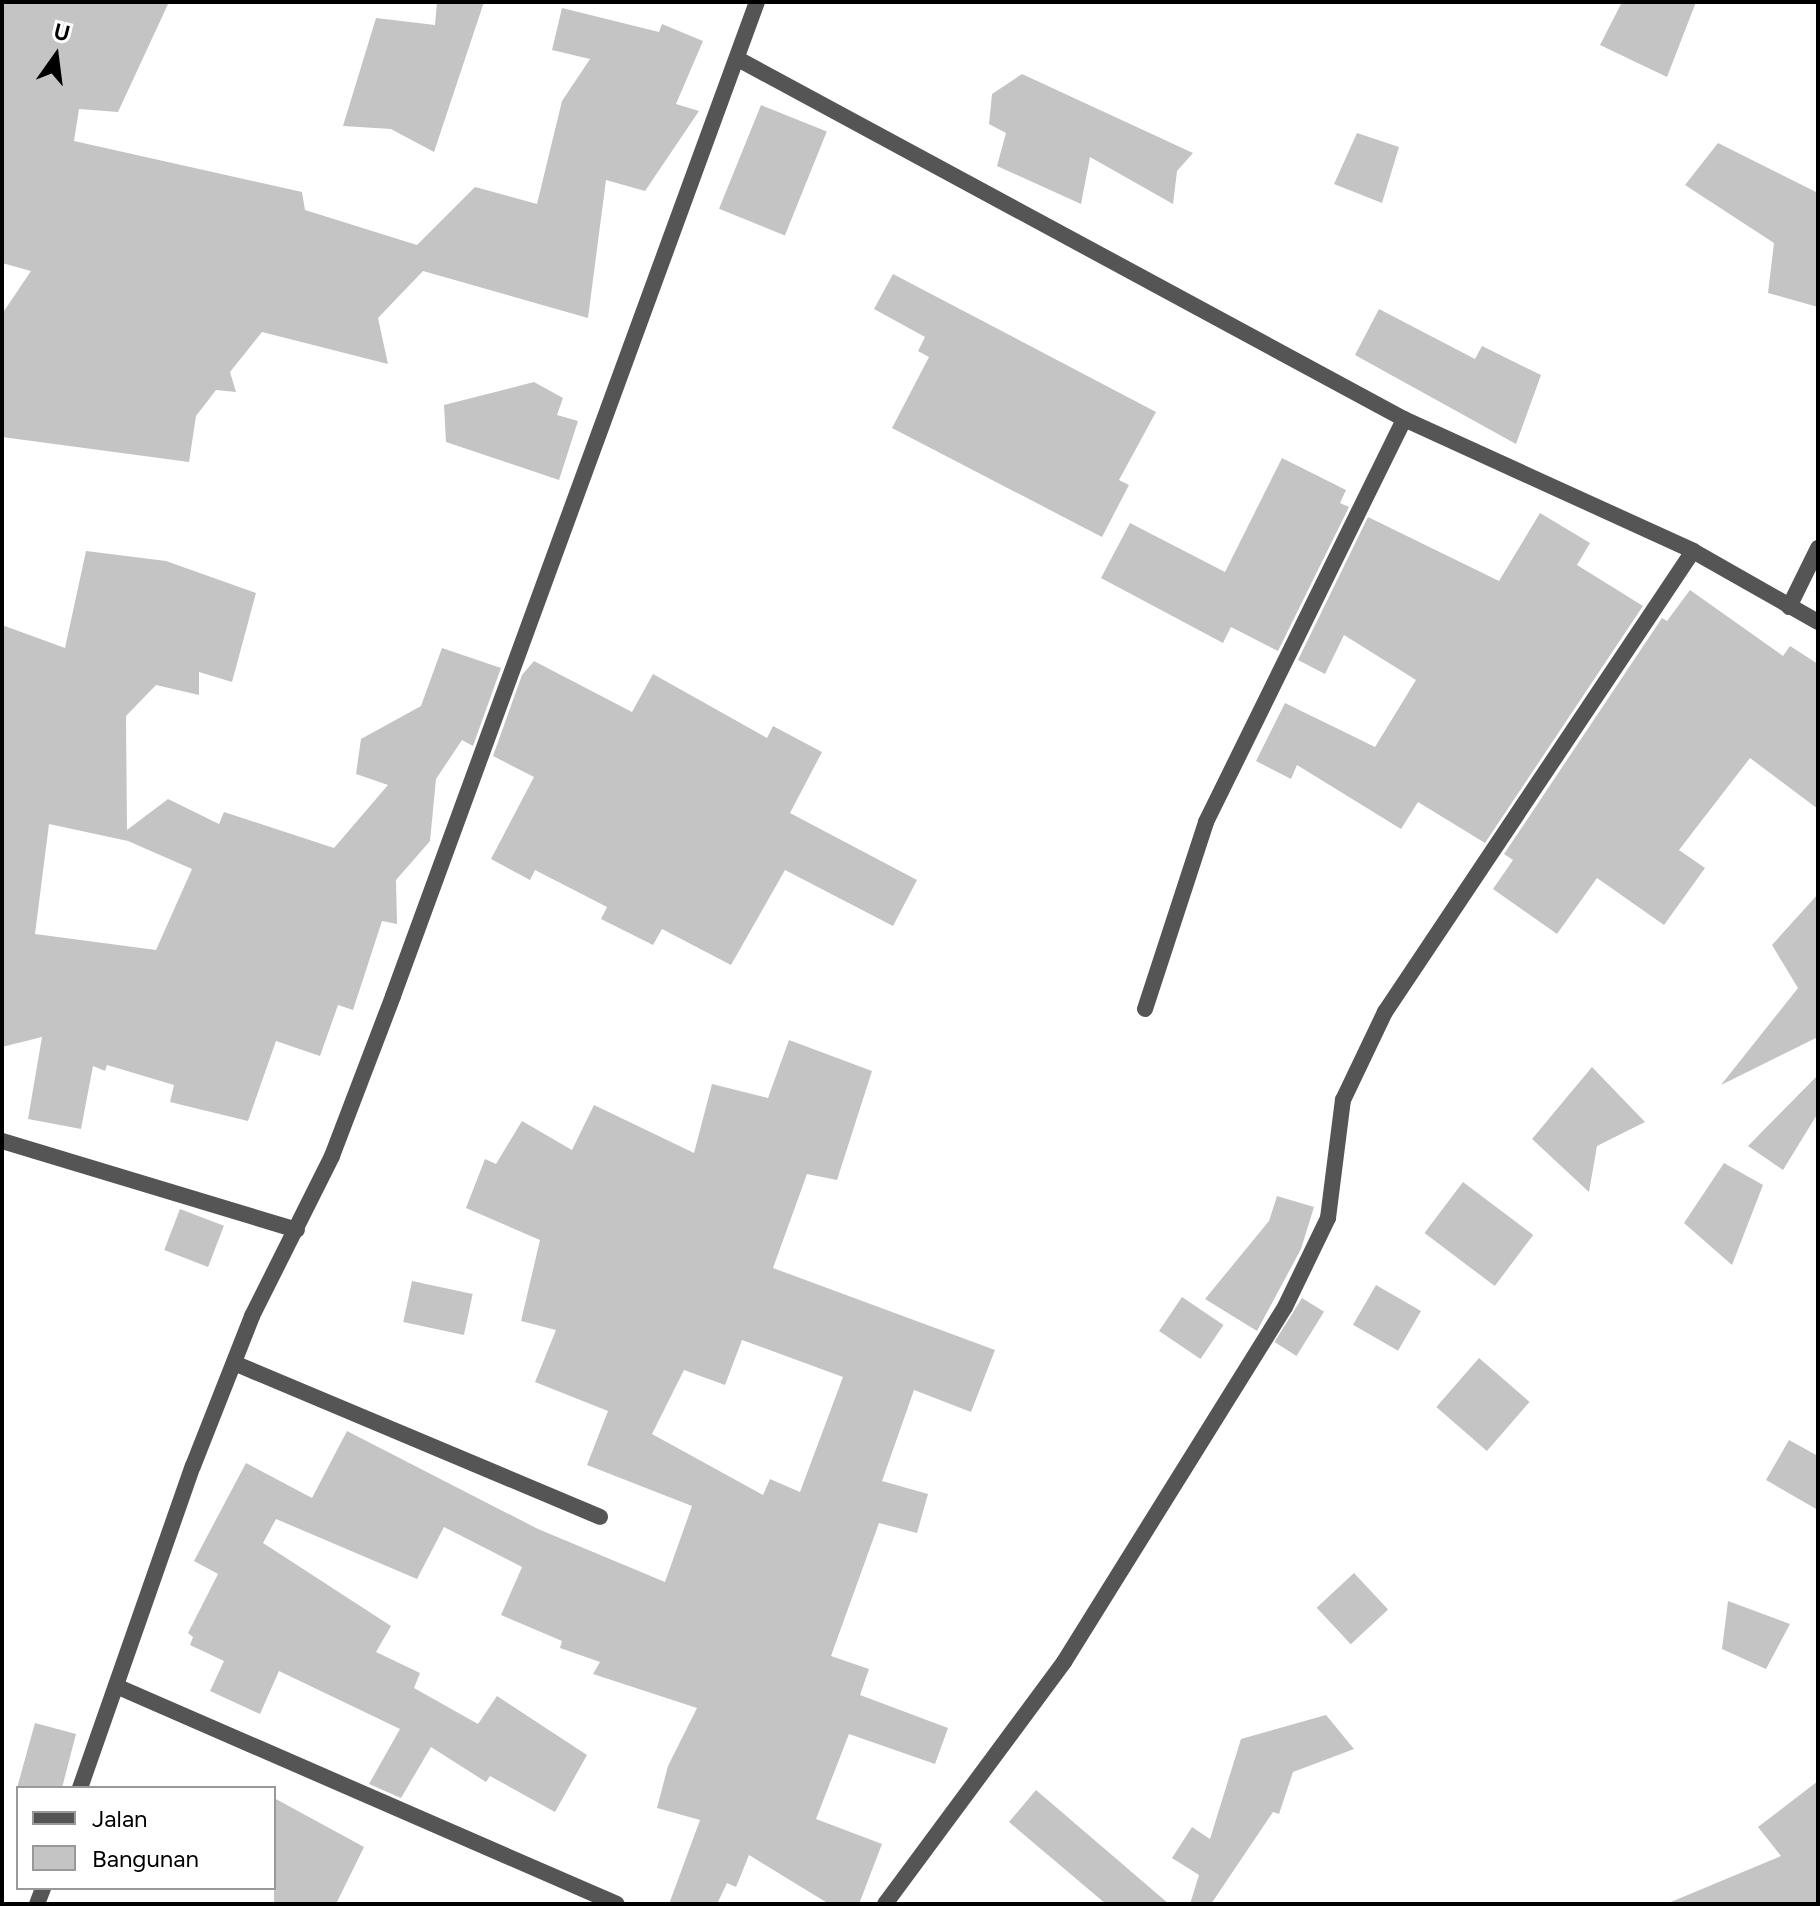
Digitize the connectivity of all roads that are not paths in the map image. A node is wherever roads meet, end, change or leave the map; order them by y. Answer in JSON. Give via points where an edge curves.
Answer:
{"nodes":[{"id":1,"x":757,"y":2,"type":"edge"},
{"id":2,"x":738,"y":59,"type":"junction"},
{"id":3,"x":1404,"y":419,"type":"junction"},
{"id":4,"x":1818,"y":548,"type":"edge"},
{"id":5,"x":1693,"y":551,"type":"junction"},
{"id":6,"x":1789,"y":607,"type":"junction"},
{"id":7,"x":1818,"y":622,"type":"edge"},
{"id":8,"x":1145,"y":1009,"type":"dead end"},
{"id":9,"x":2,"y":1141,"type":"edge"},
{"id":10,"x":297,"y":1230,"type":"junction"},
{"id":11,"x":234,"y":1363,"type":"junction"},
{"id":12,"x":600,"y":1517,"type":"dead end"},
{"id":13,"x":116,"y":1686,"type":"junction"},
{"id":14,"x":81,"y":1786,"type":"edge"},
{"id":15,"x":617,"y":1904,"type":"edge"},
{"id":16,"x":885,"y":1904,"type":"edge"}],
"edges":[{"from":1,"to":2,"type":"street"},
{"from":2,"to":3,"type":"street"},
{"from":2,"to":10,"type":"street","via":[[387,1011]]},
{"from":3,"to":5,"type":"street"},
{"from":3,"to":8,"type":"street","via":[[1206,822]]},
{"from":4,"to":6,"type":"street"},
{"from":5,"to":6,"type":"street"},
{"from":5,"to":16,"type":"street","via":[[1385,1012],[1343,1100],[1328,1218],[1285,1307],[1064,1662]]},
{"from":6,"to":7,"type":"street"},
{"from":9,"to":10,"type":"street"},
{"from":10,"to":11,"type":"street"},
{"from":11,"to":12,"type":"street"},
{"from":11,"to":13,"type":"street"},
{"from":13,"to":14,"type":"street"},
{"from":13,"to":15,"type":"street"}]}
